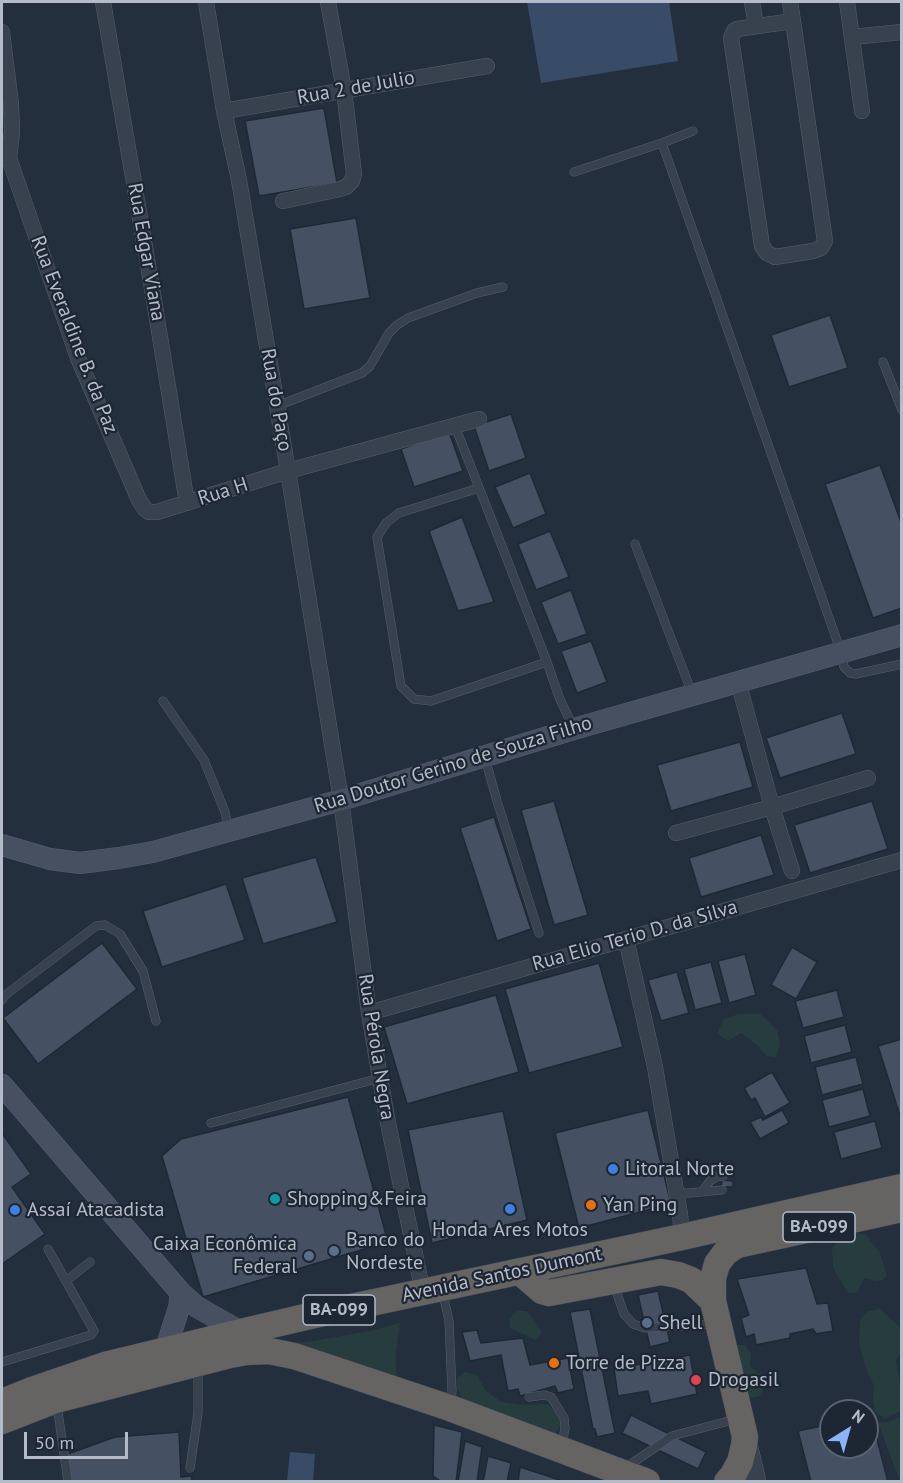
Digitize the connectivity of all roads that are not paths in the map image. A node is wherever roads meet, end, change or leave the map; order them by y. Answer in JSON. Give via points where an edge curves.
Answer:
{"nodes":[{"id":1,"x":103,"y":2,"type":"edge"},
{"id":2,"x":206,"y":2,"type":"edge"},
{"id":3,"x":328,"y":2,"type":"edge"},
{"id":4,"x":752,"y":2,"type":"edge"},
{"id":5,"x":790,"y":2,"type":"edge"},
{"id":6,"x":847,"y":2,"type":"edge"},
{"id":7,"x":793,"y":21,"type":"junction"},
{"id":8,"x":756,"y":26,"type":"junction"},
{"id":9,"x":2,"y":32,"type":"edge"},
{"id":10,"x":902,"y":32,"type":"edge"},
{"id":11,"x":852,"y":37,"type":"junction"},
{"id":12,"x":487,"y":66,"type":"dead end"},
{"id":13,"x":344,"y":90,"type":"junction"},
{"id":14,"x":224,"y":111,"type":"junction"},
{"id":15,"x":862,"y":111,"type":"dead end"},
{"id":16,"x":693,"y":131,"type":"dead end"},
{"id":17,"x":662,"y":143,"type":"junction"},
{"id":18,"x":5,"y":153,"type":"edge"},
{"id":19,"x":574,"y":172,"type":"dead end"},
{"id":20,"x":283,"y":201,"type":"dead end"},
{"id":21,"x":503,"y":287,"type":"dead end"},
{"id":22,"x":883,"y":362,"type":"dead end"},
{"id":23,"x":277,"y":406,"type":"junction"},
{"id":24,"x":902,"y":410,"type":"edge"},
{"id":25,"x":479,"y":419,"type":"dead end"},
{"id":26,"x":454,"y":426,"type":"junction"},
{"id":27,"x":288,"y":471,"type":"junction"},
{"id":28,"x":479,"y":488,"type":"junction"},
{"id":29,"x":188,"y":503,"type":"junction"},
{"id":30,"x":157,"y":512,"type":"joint"},
{"id":31,"x":635,"y":544,"type":"dead end"},
{"id":32,"x":902,"y":635,"type":"edge"},
{"id":33,"x":841,"y":652,"type":"junction"},
{"id":34,"x":547,"y":662,"type":"junction"},
{"id":35,"x":902,"y":664,"type":"edge"},
{"id":36,"x":738,"y":681,"type":"junction"},
{"id":37,"x":693,"y":694,"type":"junction"},
{"id":38,"x":163,"y":701,"type":"dead end"},
{"id":39,"x":573,"y":729,"type":"junction"},
{"id":40,"x":484,"y":756,"type":"junction"},
{"id":41,"x":868,"y":778,"type":"dead end"},
{"id":42,"x":341,"y":800,"type":"junction"},
{"id":43,"x":772,"y":807,"type":"junction"},
{"id":44,"x":229,"y":831,"type":"junction"},
{"id":45,"x":676,"y":833,"type":"dead end"},
{"id":46,"x":2,"y":845,"type":"edge"},
{"id":47,"x":902,"y":860,"type":"edge"},
{"id":48,"x":792,"y":871,"type":"dead end"},
{"id":49,"x":540,"y":933,"type":"dead end"},
{"id":50,"x":626,"y":939,"type":"junction"},
{"id":51,"x":2,"y":1000,"type":"edge"},
{"id":52,"x":369,"y":1012,"type":"junction"},
{"id":53,"x":156,"y":1021,"type":"dead end"},
{"id":54,"x":380,"y":1078,"type":"junction"},
{"id":55,"x":2,"y":1085,"type":"edge"},
{"id":56,"x":211,"y":1123,"type":"dead end"},
{"id":57,"x":723,"y":1176,"type":"dead end"},
{"id":58,"x":902,"y":1187,"type":"edge"},
{"id":59,"x":722,"y":1190,"type":"dead end"},
{"id":60,"x":702,"y":1192,"type":"junction"},
{"id":61,"x":676,"y":1194,"type":"junction"},
{"id":62,"x":902,"y":1209,"type":"edge"},
{"id":63,"x":682,"y":1237,"type":"junction"},
{"id":64,"x":48,"y":1249,"type":"dead end"},
{"id":65,"x":90,"y":1262,"type":"dead end"},
{"id":66,"x":520,"y":1272,"type":"junction"},
{"id":67,"x":66,"y":1281,"type":"junction"},
{"id":68,"x":613,"y":1281,"type":"junction"},
{"id":69,"x":433,"y":1291,"type":"junction"},
{"id":70,"x":181,"y":1293,"type":"junction"},
{"id":71,"x":716,"y":1313,"type":"junction"},
{"id":72,"x":241,"y":1332,"type":"junction"},
{"id":73,"x":165,"y":1351,"type":"junction"},
{"id":74,"x":2,"y":1362,"type":"edge"},
{"id":75,"x":198,"y":1363,"type":"junction"},
{"id":76,"x":529,"y":1397,"type":"dead end"},
{"id":77,"x":56,"y":1401,"type":"junction"},
{"id":78,"x":2,"y":1402,"type":"edge"},
{"id":79,"x":450,"y":1408,"type":"junction"},
{"id":80,"x":2,"y":1421,"type":"edge"},
{"id":81,"x":742,"y":1427,"type":"junction"},
{"id":82,"x":561,"y":1449,"type":"junction"},
{"id":83,"x":190,"y":1468,"type":"dead end"},
{"id":84,"x":621,"y":1472,"type":"junction"},
{"id":85,"x":68,"y":1482,"type":"edge"},
{"id":86,"x":647,"y":1482,"type":"edge"},
{"id":87,"x":727,"y":1482,"type":"edge"},
{"id":88,"x":756,"y":1482,"type":"edge"}],
"edges":[{"from":1,"to":29,"type":"street","name":"Rua Edgar Viana"},
{"from":2,"to":14,"type":"street","name":"Rua do Paço"},
{"from":3,"to":13,"type":"street"},
{"from":4,"to":8,"type":"street"},
{"from":5,"to":7,"type":"street"},
{"from":6,"to":11,"type":"street"},
{"from":7,"to":8,"type":"street"},
{"from":7,"to":8,"type":"street","via":[[825,241],[813,251],[775,257],[762,246],[731,38],[737,29]]},
{"from":9,"to":18,"type":"street","via":[[12,132]]},
{"from":10,"to":11,"type":"street"},
{"from":11,"to":15,"type":"street"},
{"from":12,"to":13,"type":"street","name":"Rua 2 de Julio"},
{"from":13,"to":14,"type":"street","name":"Rua 2 de Julio"},
{"from":13,"to":20,"type":"street","via":[[352,181],[340,189]]},
{"from":14,"to":23,"type":"street","name":"Rua do Paço"},
{"from":16,"to":17,"type":"lane"},
{"from":17,"to":19,"type":"lane"},
{"from":17,"to":33,"type":"lane"},
{"from":18,"to":30,"type":"street","name":"Rua Everaldine B. da Paz","via":[[78,358],[139,500],[145,510]]},
{"from":21,"to":23,"type":"lane","via":[[408,318],[389,333],[362,373]]},
{"from":22,"to":24,"type":"lane"},
{"from":23,"to":27,"type":"street","name":"Rua do Paço"},
{"from":25,"to":26,"type":"street","name":"Rua H"},
{"from":26,"to":27,"type":"street","name":"Rua H"},
{"from":26,"to":28,"type":"lane"},
{"from":27,"to":29,"type":"street","name":"Rua H"},
{"from":27,"to":42,"type":"street","name":"Rua do Paço"},
{"from":28,"to":34,"type":"lane"},
{"from":28,"to":34,"type":"lane","via":[[399,513],[386,523],[378,537],[401,686],[414,699],[431,701]]},
{"from":29,"to":30,"type":"street","name":"Rua H"},
{"from":31,"to":37,"type":"lane"},
{"from":32,"to":33,"type":"main road","name":"Rua Doutor Gerino de Souza Filho"},
{"from":33,"to":35,"type":"lane","via":[[844,667],[850,673]]},
{"from":33,"to":36,"type":"main road","name":"Rua Doutor Gerino de Souza Filho"},
{"from":34,"to":39,"type":"lane"},
{"from":36,"to":37,"type":"main road","name":"Rua Doutor Gerino de Souza Filho"},
{"from":36,"to":43,"type":"street"},
{"from":37,"to":39,"type":"main road","name":"Rua Doutor Gerino de Souza Filho"},
{"from":38,"to":44,"type":"lane","via":[[204,760]]},
{"from":39,"to":40,"type":"main road","name":"Rua Doutor Gerino de Souza Filho"},
{"from":40,"to":42,"type":"main road","name":"Rua Doutor Gerino de Souza Filho"},
{"from":40,"to":49,"type":"lane"},
{"from":41,"to":43,"type":"street"},
{"from":42,"to":44,"type":"main road","name":"Rua Doutor Gerino de Souza Filho"},
{"from":42,"to":52,"type":"street","name":"Rua Pérola Negra"},
{"from":43,"to":45,"type":"street"},
{"from":43,"to":48,"type":"street"},
{"from":44,"to":46,"type":"main road","name":"Rua Doutor Gerino de Souza Filho","via":[[153,852],[80,863]]},
{"from":47,"to":50,"type":"street","name":"Rua Elio Terio D. da Silva"},
{"from":50,"to":52,"type":"street","name":"Rua Elio Terio D. da Silva"},
{"from":50,"to":61,"type":"street","via":[[655,1068]]},
{"from":51,"to":53,"type":"lane","via":[[96,926],[105,924],[120,934],[143,971]]},
{"from":52,"to":54,"type":"street","name":"Rua Pérola Negra"},
{"from":54,"to":56,"type":"lane"},
{"from":54,"to":69,"type":"street","name":"Rua Pérola Negra","via":[[417,1264]]},
{"from":55,"to":70,"type":"main road"},
{"from":57,"to":60,"type":"lane","via":[[710,1181]]},
{"from":58,"to":63,"type":"highway","name":"Avenida Santos Dumont","number":"BA-099"},
{"from":59,"to":60,"type":"lane"},
{"from":60,"to":61,"type":"lane"},
{"from":61,"to":63,"type":"street"},
{"from":62,"to":71,"type":"highway","number":"BA-099","via":[[737,1245],[717,1264],[713,1278]]},
{"from":63,"to":66,"type":"highway","name":"Avenida Santos Dumont","number":"BA-099"},
{"from":64,"to":67,"type":"lane"},
{"from":65,"to":67,"type":"lane"},
{"from":66,"to":68,"type":"highway","via":[[549,1293]]},
{"from":66,"to":69,"type":"highway","name":"Avenida Santos Dumont","number":"BA-099"},
{"from":67,"to":74,"type":"lane","via":[[93,1333]]},
{"from":68,"to":71,"type":"highway","via":[[661,1272],[678,1275],[691,1280]]},
{"from":68,"to":71,"type":"lane","via":[[624,1314],[633,1324],[645,1328]]},
{"from":69,"to":72,"type":"highway","name":"Avenida Santos Dumont","number":"BA-099"},
{"from":69,"to":79,"type":"lane","via":[[449,1321]]},
{"from":70,"to":72,"type":"main road","via":[[197,1307]]},
{"from":70,"to":73,"type":"main road"},
{"from":71,"to":81,"type":"highway","number":"BA-099"},
{"from":72,"to":73,"type":"highway","name":"Avenida Santos Dumont","number":"BA-099"},
{"from":73,"to":78,"type":"highway","name":"Avenida Santos Dumont","number":"BA-099","via":[[105,1365]]},
{"from":75,"to":77,"type":"highway"},
{"from":75,"to":79,"type":"highway","via":[[270,1351]]},
{"from":75,"to":83,"type":"lane","via":[[198,1413]]},
{"from":76,"to":82,"type":"lane","via":[[551,1397],[559,1409],[566,1428]]},
{"from":77,"to":80,"type":"highway"},
{"from":77,"to":85,"type":"lane"},
{"from":79,"to":82,"type":"highway"},
{"from":81,"to":84,"type":"lane","via":[[672,1436]]},
{"from":81,"to":87,"type":"highway","number":"BA-099","via":[[744,1446],[740,1462]]},
{"from":81,"to":88,"type":"street"},
{"from":82,"to":84,"type":"highway"},
{"from":84,"to":86,"type":"highway"}]}
